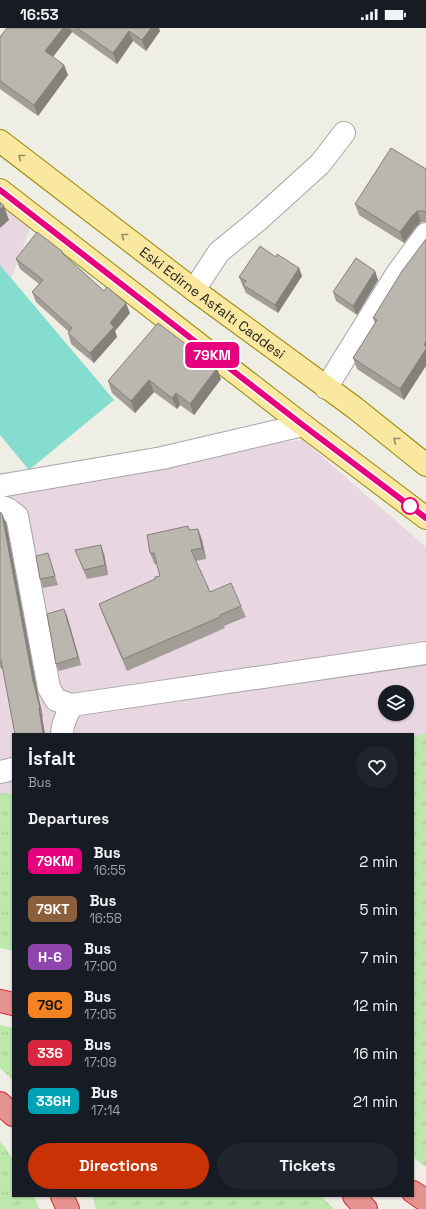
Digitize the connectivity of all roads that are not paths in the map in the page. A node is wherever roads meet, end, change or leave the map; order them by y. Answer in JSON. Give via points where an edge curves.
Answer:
{"nodes":[{"id":1,"x":344,"y":133,"type":"dead end"},
{"id":2,"x":0,"y":141,"type":"edge"},
{"id":3,"x":0,"y":190,"type":"edge"},
{"id":4,"x":426,"y":234,"type":"edge"},
{"id":5,"x":194,"y":290,"type":"junction"},
{"id":6,"x":326,"y":388,"type":"junction"},
{"id":7,"x":304,"y":426,"type":"junction"},
{"id":8,"x":426,"y":465,"type":"edge"},
{"id":9,"x":0,"y":486,"type":"edge"},
{"id":10,"x":0,"y":507,"type":"edge"},
{"id":11,"x":426,"y":518,"type":"edge"},
{"id":12,"x":426,"y":653,"type":"edge"},
{"id":13,"x":72,"y":705,"type":"junction"},
{"id":14,"x":62,"y":733,"type":"edge"},
{"id":15,"x":12,"y":769,"type":"edge"},
{"id":16,"x":0,"y":772,"type":"edge"},
{"id":17,"x":0,"y":988,"type":"edge"},
{"id":18,"x":12,"y":990,"type":"edge"},
{"id":19,"x":0,"y":1001,"type":"edge"},
{"id":20,"x":12,"y":1004,"type":"edge"},
{"id":21,"x":0,"y":1103,"type":"edge"},
{"id":22,"x":12,"y":1113,"type":"edge"},
{"id":23,"x":414,"y":1193,"type":"edge"},
{"id":24,"x":62,"y":1197,"type":"edge"},
{"id":25,"x":355,"y":1197,"type":"edge"},
{"id":26,"x":426,"y":1201,"type":"edge"},
{"id":27,"x":68,"y":1209,"type":"edge"},
{"id":28,"x":366,"y":1209,"type":"edge"}],
"edges":[{"from":1,"to":5,"type":"street","via":[[320,164],[219,252]]},
{"from":5,"to":2,"type":"main road","name":"Eski Edirne Asfaltı Caddesi","one_way":true},
{"from":3,"to":7,"type":"main road"},
{"from":4,"to":6,"type":"street","via":[[396,275]]},
{"from":5,"to":6,"type":"main road","name":"Eski Edirne Asfaltı Caddesi"},
{"from":8,"to":6,"type":"main road","name":"Eski Edirne Asfaltı Caddesi","one_way":true},
{"from":7,"to":9,"type":"street","via":[[162,458]]},
{"from":7,"to":11,"type":"main road"},
{"from":10,"to":13,"type":"street","via":[[17,516],[49,688],[56,700]]},
{"from":12,"to":13,"type":"street"},
{"from":13,"to":14,"type":"street","via":[[66,715]]},
{"from":15,"to":16,"type":"street"},
{"from":17,"to":18,"type":"highway"},
{"from":19,"to":20,"type":"highway"},
{"from":21,"to":22,"type":"highway"},
{"from":23,"to":26,"type":"highway"},
{"from":24,"to":27,"type":"highway"},
{"from":25,"to":28,"type":"highway"}]}
